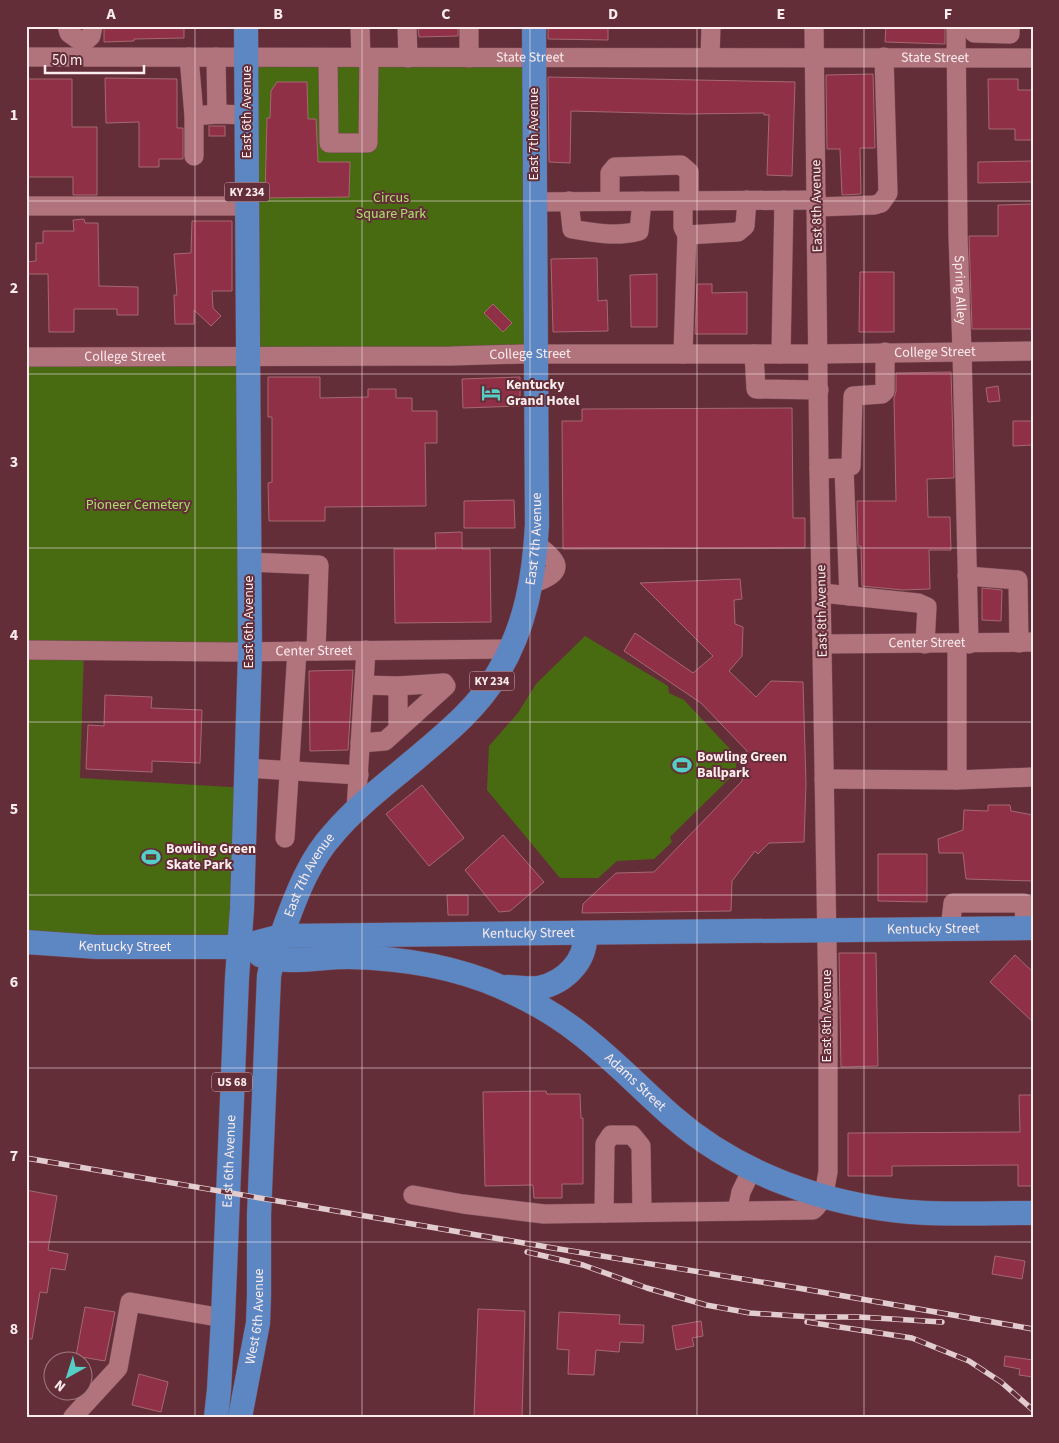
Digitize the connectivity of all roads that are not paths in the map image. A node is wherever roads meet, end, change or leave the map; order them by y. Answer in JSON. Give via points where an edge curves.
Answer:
{"nodes":[{"id":1,"x":67,"y":26,"type":"edge"},
{"id":2,"x":93,"y":26,"type":"edge"},
{"id":3,"x":246,"y":26,"type":"edge"},
{"id":4,"x":360,"y":26,"type":"edge"},
{"id":5,"x":407,"y":26,"type":"edge"},
{"id":6,"x":469,"y":26,"type":"edge"},
{"id":7,"x":534,"y":26,"type":"edge"},
{"id":8,"x":711,"y":26,"type":"edge"},
{"id":9,"x":814,"y":26,"type":"edge"},
{"id":10,"x":956,"y":26,"type":"edge"},
{"id":11,"x":974,"y":26,"type":"edge"},
{"id":12,"x":1010,"y":26,"type":"edge"},
{"id":13,"x":82,"y":50,"type":"junction"},
{"id":14,"x":26,"y":57,"type":"edge"},
{"id":15,"x":189,"y":57,"type":"junction"},
{"id":16,"x":216,"y":57,"type":"junction"},
{"id":17,"x":246,"y":57,"type":"junction"},
{"id":18,"x":710,"y":57,"type":"junction"},
{"id":19,"x":814,"y":57,"type":"junction"},
{"id":20,"x":884,"y":57,"type":"junction"},
{"id":21,"x":328,"y":58,"type":"junction"},
{"id":22,"x":365,"y":58,"type":"junction"},
{"id":23,"x":408,"y":58,"type":"junction"},
{"id":24,"x":470,"y":58,"type":"junction"},
{"id":25,"x":534,"y":58,"type":"junction"},
{"id":26,"x":956,"y":58,"type":"junction"},
{"id":27,"x":1033,"y":58,"type":"edge"},
{"id":28,"x":217,"y":114,"type":"junction"},
{"id":29,"x":247,"y":115,"type":"junction"},
{"id":30,"x":194,"y":116,"type":"junction"},
{"id":31,"x":194,"y":156,"type":"dead end"},
{"id":32,"x":747,"y":200,"type":"junction"},
{"id":33,"x":784,"y":200,"type":"junction"},
{"id":34,"x":610,"y":201,"type":"junction"},
{"id":35,"x":642,"y":201,"type":"junction"},
{"id":36,"x":686,"y":201,"type":"junction"},
{"id":37,"x":534,"y":202,"type":"junction"},
{"id":38,"x":570,"y":202,"type":"junction"},
{"id":39,"x":817,"y":203,"type":"junction"},
{"id":40,"x":26,"y":206,"type":"edge"},
{"id":41,"x":247,"y":206,"type":"junction"},
{"id":42,"x":687,"y":235,"type":"junction"},
{"id":43,"x":962,"y":351,"type":"junction"},
{"id":44,"x":1033,"y":351,"type":"edge"},
{"id":45,"x":885,"y":352,"type":"junction"},
{"id":46,"x":536,"y":354,"type":"junction"},
{"id":47,"x":683,"y":354,"type":"junction"},
{"id":48,"x":754,"y":354,"type":"junction"},
{"id":49,"x":780,"y":354,"type":"junction"},
{"id":50,"x":818,"y":354,"type":"junction"},
{"id":51,"x":26,"y":357,"type":"edge"},
{"id":52,"x":249,"y":357,"type":"junction"},
{"id":53,"x":818,"y":390,"type":"junction"},
{"id":54,"x":844,"y":468,"type":"junction"},
{"id":55,"x":819,"y":469,"type":"junction"},
{"id":56,"x":250,"y":562,"type":"junction"},
{"id":57,"x":967,"y":576,"type":"junction"},
{"id":58,"x":822,"y":594,"type":"junction"},
{"id":59,"x":849,"y":596,"type":"junction"},
{"id":60,"x":1026,"y":597,"type":"edge"},
{"id":61,"x":1026,"y":642,"type":"edge"},
{"id":62,"x":822,"y":644,"type":"junction"},
{"id":63,"x":925,"y":644,"type":"junction"},
{"id":64,"x":963,"y":644,"type":"junction"},
{"id":65,"x":510,"y":649,"type":"junction"},
{"id":66,"x":26,"y":650,"type":"edge"},
{"id":67,"x":366,"y":650,"type":"junction"},
{"id":68,"x":250,"y":651,"type":"junction"},
{"id":69,"x":297,"y":651,"type":"junction"},
{"id":70,"x":316,"y":651,"type":"junction"},
{"id":71,"x":364,"y":685,"type":"junction"},
{"id":72,"x":398,"y":686,"type":"junction"},
{"id":73,"x":398,"y":729,"type":"junction"},
{"id":74,"x":360,"y":743,"type":"junction"},
{"id":75,"x":246,"y":768,"type":"junction"},
{"id":76,"x":290,"y":771,"type":"junction"},
{"id":77,"x":358,"y":774,"type":"junction"},
{"id":78,"x":1033,"y":777,"type":"edge"},
{"id":79,"x":824,"y":779,"type":"junction"},
{"id":80,"x":957,"y":780,"type":"junction"},
{"id":81,"x":356,"y":810,"type":"junction"},
{"id":82,"x":285,"y":838,"type":"dead end"},
{"id":83,"x":1029,"y":928,"type":"edge"},
{"id":84,"x":826,"y":930,"type":"junction"},
{"id":85,"x":585,"y":933,"type":"junction"},
{"id":86,"x":282,"y":936,"type":"junction"},
{"id":87,"x":26,"y":942,"type":"edge"},
{"id":88,"x":239,"y":947,"type":"junction"},
{"id":89,"x":272,"y":960,"type":"junction"},
{"id":90,"x":500,"y":987,"type":"junction"},
{"id":91,"x":752,"y":1169,"type":"junction"},
{"id":92,"x":413,"y":1195,"type":"dead end"},
{"id":93,"x":823,"y":1196,"type":"junction"},
{"id":94,"x":737,"y":1211,"type":"junction"},
{"id":95,"x":642,"y":1212,"type":"junction"},
{"id":96,"x":604,"y":1213,"type":"junction"},
{"id":97,"x":1033,"y":1213,"type":"edge"},
{"id":98,"x":227,"y":1217,"type":"joint"},
{"id":99,"x":223,"y":1318,"type":"junction"},
{"id":100,"x":73,"y":1417,"type":"edge"},
{"id":101,"x":216,"y":1417,"type":"edge"},
{"id":102,"x":240,"y":1417,"type":"edge"}],
"edges":[{"from":1,"to":13,"type":"street"},
{"from":2,"to":13,"type":"street"},
{"from":3,"to":17,"type":"main road","name":"East 6th Avenue","number":"KY 234"},
{"from":4,"to":22,"type":"street"},
{"from":5,"to":23,"type":"street"},
{"from":6,"to":24,"type":"street"},
{"from":7,"to":25,"type":"main road","name":"East 7th Avenue","number":"KY 234"},
{"from":8,"to":18,"type":"street"},
{"from":9,"to":19,"type":"street","name":"East 8th Avenue"},
{"from":10,"to":26,"type":"street","name":"Spring Alley"},
{"from":11,"to":12,"type":"street","via":[[974,33],[1010,34]]},
{"from":13,"to":14,"type":"street","name":"State Street"},
{"from":13,"to":15,"type":"street","name":"State Street"},
{"from":15,"to":16,"type":"street","name":"State Street"},
{"from":15,"to":30,"type":"street"},
{"from":16,"to":17,"type":"street","name":"State Street"},
{"from":16,"to":28,"type":"street"},
{"from":17,"to":21,"type":"street","name":"State Street"},
{"from":17,"to":29,"type":"main road","name":"East 6th Avenue","number":"KY 234"},
{"from":18,"to":19,"type":"street","name":"State Street"},
{"from":18,"to":25,"type":"street","name":"State Street"},
{"from":19,"to":20,"type":"street","name":"State Street"},
{"from":19,"to":39,"type":"street","name":"East 8th Avenue"},
{"from":20,"to":26,"type":"street","name":"State Street"},
{"from":20,"to":39,"type":"street","via":[[888,192],[881,203],[874,205]]},
{"from":21,"to":22,"type":"street","name":"State Street"},
{"from":21,"to":22,"type":"street","via":[[329,143],[368,143]]},
{"from":22,"to":23,"type":"street","name":"State Street"},
{"from":23,"to":24,"type":"street","name":"State Street"},
{"from":24,"to":25,"type":"street","name":"State Street"},
{"from":25,"to":37,"type":"main road","name":"East 7th Avenue","number":"KY 234"},
{"from":26,"to":27,"type":"street","name":"State Street"},
{"from":26,"to":43,"type":"street","name":"Spring Alley"},
{"from":28,"to":29,"type":"street"},
{"from":28,"to":30,"type":"street"},
{"from":29,"to":41,"type":"main road","name":"East 6th Avenue","number":"KY 234"},
{"from":30,"to":31,"type":"street"},
{"from":32,"to":33,"type":"street"},
{"from":32,"to":36,"type":"street"},
{"from":32,"to":42,"type":"street","via":[[746,226],[738,232]]},
{"from":33,"to":39,"type":"street"},
{"from":33,"to":49,"type":"street"},
{"from":34,"to":35,"type":"street"},
{"from":34,"to":36,"type":"street","via":[[610,173],[615,167],[681,164],[689,172]]},
{"from":34,"to":38,"type":"street"},
{"from":35,"to":36,"type":"street"},
{"from":35,"to":38,"type":"street","via":[[639,231],[630,234],[600,234],[572,229]]},
{"from":36,"to":42,"type":"street","via":[[683,227]]},
{"from":37,"to":38,"type":"street"},
{"from":37,"to":46,"type":"main road","name":"East 7th Avenue","number":"KY 234"},
{"from":39,"to":50,"type":"street","name":"East 8th Avenue"},
{"from":40,"to":41,"type":"street"},
{"from":41,"to":52,"type":"main road","name":"East 6th Avenue","number":"KY 234"},
{"from":42,"to":47,"type":"street"},
{"from":43,"to":44,"type":"street","name":"College Street"},
{"from":43,"to":45,"type":"street","name":"College Street"},
{"from":43,"to":57,"type":"street","name":"Spring Alley"},
{"from":45,"to":50,"type":"street","name":"College Street"},
{"from":45,"to":54,"type":"street","via":[[885,391],[882,394],[853,396],[851,466]]},
{"from":46,"to":47,"type":"street","name":"College Street"},
{"from":46,"to":52,"type":"street","name":"College Street"},
{"from":46,"to":65,"type":"main road","name":"East 7th Avenue","number":"KY 234","via":[[536,543],[526,610]]},
{"from":47,"to":48,"type":"street","name":"College Street"},
{"from":48,"to":49,"type":"street","name":"College Street"},
{"from":48,"to":53,"type":"street","via":[[756,389]]},
{"from":49,"to":50,"type":"street","name":"College Street"},
{"from":50,"to":53,"type":"street","name":"East 8th Avenue"},
{"from":51,"to":52,"type":"street","name":"College Street"},
{"from":52,"to":56,"type":"main road","name":"East 6th Avenue","number":"KY 234"},
{"from":53,"to":55,"type":"street","name":"East 8th Avenue"},
{"from":54,"to":55,"type":"street"},
{"from":54,"to":59,"type":"street"},
{"from":55,"to":58,"type":"street","name":"East 8th Avenue"},
{"from":56,"to":68,"type":"main road","name":"East 6th Avenue","number":"KY 234"},
{"from":56,"to":70,"type":"street","via":[[319,565]]},
{"from":57,"to":60,"type":"street","via":[[1018,580]]},
{"from":57,"to":64,"type":"street","name":"Spring Alley"},
{"from":58,"to":59,"type":"street"},
{"from":58,"to":62,"type":"street","name":"East 8th Avenue"},
{"from":59,"to":63,"type":"street","via":[[918,603],[927,607]]},
{"from":60,"to":61,"type":"street"},
{"from":61,"to":64,"type":"street","name":"Center Street"},
{"from":62,"to":63,"type":"street","name":"Center Street"},
{"from":62,"to":79,"type":"street","name":"East 8th Avenue"},
{"from":63,"to":64,"type":"street","name":"Center Street"},
{"from":64,"to":80,"type":"street","name":"Spring Alley"},
{"from":65,"to":67,"type":"street","name":"Center Street"},
{"from":65,"to":81,"type":"main road","name":"East 7th Avenue","number":"KY 234","via":[[498,674],[474,706]]},
{"from":66,"to":68,"type":"street","name":"Center Street"},
{"from":67,"to":70,"type":"street","name":"Center Street"},
{"from":67,"to":71,"type":"street"},
{"from":68,"to":69,"type":"street","name":"Center Street"},
{"from":68,"to":75,"type":"main road","name":"East 6th Avenue","number":"KY 234"},
{"from":69,"to":70,"type":"street","name":"Center Street"},
{"from":69,"to":76,"type":"street"},
{"from":71,"to":72,"type":"street"},
{"from":71,"to":74,"type":"street"},
{"from":72,"to":73,"type":"street"},
{"from":72,"to":73,"type":"street","via":[[444,683],[446,686]]},
{"from":73,"to":74,"type":"street","via":[[384,741]]},
{"from":74,"to":77,"type":"street"},
{"from":75,"to":76,"type":"street"},
{"from":75,"to":88,"type":"main road","name":"East 6th Avenue","number":"KY 234"},
{"from":76,"to":77,"type":"street"},
{"from":76,"to":82,"type":"street"},
{"from":77,"to":81,"type":"street"},
{"from":78,"to":80,"type":"street"},
{"from":79,"to":80,"type":"street"},
{"from":79,"to":84,"type":"street","name":"East 8th Avenue"},
{"from":81,"to":86,"type":"main road","name":"East 7th Avenue","number":"KY 234","via":[[316,857],[301,885]]},
{"from":83,"to":84,"type":"main road","name":"Kentucky Street"},
{"from":84,"to":85,"type":"main road","name":"Kentucky Street"},
{"from":84,"to":93,"type":"street","name":"East 8th Avenue","via":[[828,1172]]},
{"from":85,"to":86,"type":"main road","name":"Kentucky Street"},
{"from":85,"to":90,"type":"main road","via":[[586,944],[580,960],[560,980],[536,988]]},
{"from":86,"to":88,"type":"main road","name":"Kentucky Street"},
{"from":86,"to":89,"type":"main road","name":"East 7th Avenue","number":"US 68"},
{"from":87,"to":88,"type":"main road","name":"Kentucky Street","via":[[97,947]]},
{"from":88,"to":89,"type":"main road","name":"Adams Street"},
{"from":88,"to":98,"type":"main road","name":"East 6th Avenue","number":"US 68"},
{"from":89,"to":90,"type":"main road","name":"Adams Street","via":[[348,957],[400,960],[454,971]]},
{"from":89,"to":102,"type":"main road","name":"West 6th Avenue","number":"US 68","via":[[259,1215],[258,1323]]},
{"from":90,"to":91,"type":"main road","name":"Adams Street","via":[[537,1005],[577,1031],[697,1136]]},
{"from":91,"to":93,"type":"main road","name":"Adams Street"},
{"from":91,"to":94,"type":"street","via":[[741,1192]]},
{"from":92,"to":96,"type":"street","via":[[544,1214]]},
{"from":93,"to":94,"type":"street","via":[[813,1210]]},
{"from":93,"to":97,"type":"main road","name":"Adams Street","via":[[862,1206],[910,1212]]},
{"from":94,"to":95,"type":"street"},
{"from":95,"to":96,"type":"street"},
{"from":95,"to":96,"type":"street","via":[[641,1146],[632,1135],[611,1135],[605,1144]]},
{"from":98,"to":99,"type":"main road","name":"West 6th Avenue","number":"US 68"},
{"from":99,"to":100,"type":"street","via":[[130,1302],[118,1368]]},
{"from":99,"to":101,"type":"main road","name":"West 6th Avenue","number":"US 68"}]}
